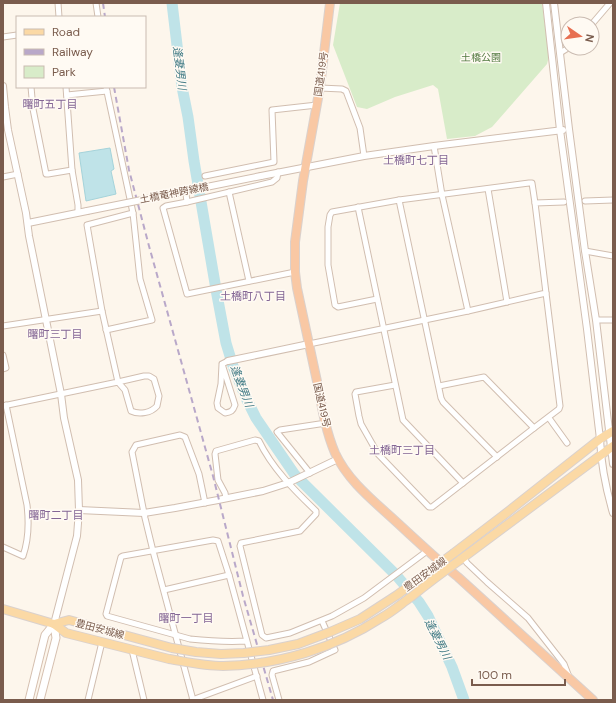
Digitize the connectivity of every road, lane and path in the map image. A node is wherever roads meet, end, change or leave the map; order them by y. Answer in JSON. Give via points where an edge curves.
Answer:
{"nodes":[{"id":1,"x":58,"y":3,"type":"edge"},
{"id":2,"x":96,"y":3,"type":"edge"},
{"id":3,"x":330,"y":3,"type":"edge"},
{"id":4,"x":546,"y":3,"type":"edge"},
{"id":5,"x":554,"y":3,"type":"edge"},
{"id":6,"x":610,"y":3,"type":"edge"},
{"id":7,"x":59,"y":16,"type":"edge"},
{"id":8,"x":98,"y":16,"type":"edge"},
{"id":9,"x":599,"y":16,"type":"edge"},
{"id":10,"x":16,"y":36,"type":"edge"},
{"id":11,"x":3,"y":37,"type":"edge"},
{"id":12,"x":560,"y":53,"type":"edge"},
{"id":13,"x":560,"y":56,"type":"edge"},
{"id":14,"x":3,"y":86,"type":"edge"},
{"id":15,"x":31,"y":88,"type":"edge"},
{"id":16,"x":66,"y":88,"type":"edge"},
{"id":17,"x":320,"y":88,"type":"junction"},
{"id":18,"x":106,"y":89,"type":"edge"},
{"id":19,"x":67,"y":95,"type":"junction"},
{"id":20,"x":317,"y":105,"type":"junction"},
{"id":21,"x":4,"y":107,"type":"edge"},
{"id":22,"x":568,"y":129,"type":"junction"},
{"id":23,"x":560,"y":130,"type":"junction"},
{"id":24,"x":434,"y":146,"type":"junction"},
{"id":25,"x":364,"y":156,"type":"junction"},
{"id":26,"x":306,"y":167,"type":"junction"},
{"id":27,"x":72,"y":170,"type":"junction"},
{"id":28,"x":278,"y":172,"type":"junction"},
{"id":29,"x":18,"y":174,"type":"junction"},
{"id":30,"x":3,"y":176,"type":"edge"},
{"id":31,"x":205,"y":176,"type":"dead end"},
{"id":32,"x":488,"y":189,"type":"junction"},
{"id":33,"x":229,"y":192,"type":"junction"},
{"id":34,"x":186,"y":194,"type":"dead end"},
{"id":35,"x":442,"y":195,"type":"junction"},
{"id":36,"x":399,"y":200,"type":"junction"},
{"id":37,"x":613,"y":200,"type":"edge"},
{"id":38,"x":188,"y":201,"type":"junction"},
{"id":39,"x":585,"y":201,"type":"dead end"},
{"id":40,"x":535,"y":202,"type":"junction"},
{"id":41,"x":564,"y":202,"type":"dead end"},
{"id":42,"x":358,"y":207,"type":"junction"},
{"id":43,"x":78,"y":212,"type":"junction"},
{"id":44,"x":133,"y":213,"type":"junction"},
{"id":45,"x":28,"y":224,"type":"junction"},
{"id":46,"x":585,"y":251,"type":"junction"},
{"id":47,"x":613,"y":256,"type":"edge"},
{"id":48,"x":295,"y":272,"type":"junction"},
{"id":49,"x":249,"y":281,"type":"junction"},
{"id":50,"x":546,"y":293,"type":"junction"},
{"id":51,"x":377,"y":299,"type":"junction"},
{"id":52,"x":507,"y":302,"type":"junction"},
{"id":53,"x":102,"y":311,"type":"junction"},
{"id":54,"x":468,"y":311,"type":"junction"},
{"id":55,"x":46,"y":320,"type":"junction"},
{"id":56,"x":425,"y":320,"type":"junction"},
{"id":57,"x":596,"y":320,"type":"junction"},
{"id":58,"x":613,"y":320,"type":"edge"},
{"id":59,"x":3,"y":326,"type":"edge"},
{"id":60,"x":384,"y":328,"type":"junction"},
{"id":61,"x":106,"y":330,"type":"junction"},
{"id":62,"x":309,"y":344,"type":"junction"},
{"id":63,"x":3,"y":355,"type":"edge"},
{"id":64,"x":225,"y":363,"type":"junction"},
{"id":65,"x":3,"y":369,"type":"edge"},
{"id":66,"x":133,"y":378,"type":"junction"},
{"id":67,"x":118,"y":382,"type":"junction"},
{"id":68,"x":396,"y":385,"type":"junction"},
{"id":69,"x":439,"y":386,"type":"junction"},
{"id":70,"x":125,"y":390,"type":"junction"},
{"id":71,"x":62,"y":394,"type":"junction"},
{"id":72,"x":4,"y":405,"type":"edge"},
{"id":73,"x":549,"y":418,"type":"junction"},
{"id":74,"x":326,"y":423,"type":"junction"},
{"id":75,"x":534,"y":428,"type":"junction"},
{"id":76,"x":611,"y":432,"type":"edge"},
{"id":77,"x":600,"y":439,"type":"junction"},
{"id":78,"x":567,"y":443,"type":"dead end"},
{"id":79,"x":612,"y":447,"type":"edge"},
{"id":80,"x":601,"y":455,"type":"junction"},
{"id":81,"x":497,"y":457,"type":"junction"},
{"id":82,"x":338,"y":459,"type":"junction"},
{"id":83,"x":613,"y":464,"type":"edge"},
{"id":84,"x":308,"y":474,"type":"junction"},
{"id":85,"x":288,"y":483,"type":"junction"},
{"id":86,"x":463,"y":483,"type":"junction"},
{"id":87,"x":226,"y":498,"type":"junction"},
{"id":88,"x":205,"y":503,"type":"junction"},
{"id":89,"x":79,"y":510,"type":"junction"},
{"id":90,"x":144,"y":512,"type":"junction"},
{"id":91,"x":613,"y":513,"type":"edge"},
{"id":92,"x":3,"y":547,"type":"edge"},
{"id":93,"x":427,"y":550,"type":"junction"},
{"id":94,"x":153,"y":551,"type":"junction"},
{"id":95,"x":461,"y":559,"type":"junction"},
{"id":96,"x":229,"y":575,"type":"junction"},
{"id":97,"x":164,"y":590,"type":"junction"},
{"id":98,"x":3,"y":609,"type":"edge"},
{"id":99,"x":322,"y":620,"type":"junction"},
{"id":100,"x":54,"y":624,"type":"junction"},
{"id":101,"x":176,"y":635,"type":"junction"},
{"id":102,"x":246,"y":641,"type":"junction"},
{"id":103,"x":102,"y":642,"type":"junction"},
{"id":104,"x":132,"y":650,"type":"junction"},
{"id":105,"x":256,"y":676,"type":"junction"},
{"id":106,"x":569,"y":678,"type":"junction"},
{"id":107,"x":29,"y":700,"type":"edge"},
{"id":108,"x":40,"y":700,"type":"edge"},
{"id":109,"x":88,"y":700,"type":"edge"},
{"id":110,"x":144,"y":700,"type":"edge"},
{"id":111,"x":193,"y":700,"type":"edge"},
{"id":112,"x":263,"y":700,"type":"edge"},
{"id":113,"x":279,"y":700,"type":"edge"},
{"id":114,"x":593,"y":700,"type":"edge"}],
"edges":[{"from":1,"to":7,"type":"street"},
{"from":2,"to":8,"type":"street"},
{"from":3,"to":17,"type":"highway","name":"国道419号"},
{"from":4,"to":23,"type":"street"},
{"from":5,"to":12,"type":"street"},
{"from":6,"to":9,"type":"street"},
{"from":10,"to":11,"type":"street"},
{"from":13,"to":22,"type":"street"},
{"from":14,"to":21,"type":"street"},
{"from":15,"to":27,"type":"street","via":[[46,174]]},
{"from":16,"to":19,"type":"street"},
{"from":17,"to":20,"type":"highway","name":"国道419号"},
{"from":17,"to":25,"type":"street","via":[[346,91],[360,128]]},
{"from":18,"to":19,"type":"street"},
{"from":18,"to":44,"type":"street"},
{"from":19,"to":27,"type":"street"},
{"from":20,"to":26,"type":"highway","name":"国道419号"},
{"from":20,"to":31,"type":"street","via":[[272,110],[274,162]]},
{"from":21,"to":29,"type":"street"},
{"from":22,"to":23,"type":"street","name":"土橋竜神跨線橋"},
{"from":22,"to":46,"type":"street"},
{"from":23,"to":24,"type":"street","name":"土橋竜神跨線橋"},
{"from":23,"to":77,"type":"street"},
{"from":24,"to":25,"type":"street","name":"土橋竜神跨線橋"},
{"from":24,"to":35,"type":"street"},
{"from":25,"to":26,"type":"street","name":"土橋竜神跨線橋"},
{"from":26,"to":28,"type":"street","name":"土橋竜神跨線橋"},
{"from":26,"to":48,"type":"highway","name":"国道419号","via":[[295,242]]},
{"from":27,"to":43,"type":"street"},
{"from":28,"to":33,"type":"street","via":[[277,178],[272,182]]},
{"from":28,"to":43,"type":"street","name":"土橋竜神跨線橋","bridge":true},
{"from":29,"to":30,"type":"street"},
{"from":29,"to":45,"type":"street"},
{"from":32,"to":35,"type":"street"},
{"from":32,"to":40,"type":"street","via":[[532,183]]},
{"from":32,"to":52,"type":"street"},
{"from":33,"to":38,"type":"street"},
{"from":33,"to":49,"type":"street"},
{"from":34,"to":38,"type":"street"},
{"from":35,"to":36,"type":"street"},
{"from":35,"to":54,"type":"street"},
{"from":36,"to":42,"type":"street"},
{"from":36,"to":56,"type":"street"},
{"from":37,"to":39,"type":"street"},
{"from":38,"to":49,"type":"street","via":[[163,208],[187,294]]},
{"from":40,"to":41,"type":"street"},
{"from":40,"to":50,"type":"street"},
{"from":42,"to":51,"type":"street"},
{"from":42,"to":51,"type":"street","via":[[332,212],[330,215],[328,265],[335,305],[338,307]]},
{"from":43,"to":45,"type":"street","name":"土橋竜神跨線橋"},
{"from":44,"to":53,"type":"street","via":[[87,225]]},
{"from":44,"to":61,"type":"street","via":[[140,279],[152,320]]},
{"from":45,"to":55,"type":"street"},
{"from":46,"to":47,"type":"street"},
{"from":46,"to":57,"type":"street"},
{"from":48,"to":49,"type":"street"},
{"from":48,"to":62,"type":"highway","name":"国道419号"},
{"from":50,"to":52,"type":"street"},
{"from":50,"to":73,"type":"street","via":[[560,406]]},
{"from":51,"to":60,"type":"street"},
{"from":52,"to":54,"type":"street"},
{"from":53,"to":55,"type":"street"},
{"from":53,"to":61,"type":"street"},
{"from":54,"to":56,"type":"street"},
{"from":55,"to":59,"type":"street"},
{"from":55,"to":71,"type":"street"},
{"from":56,"to":60,"type":"street"},
{"from":56,"to":69,"type":"street"},
{"from":57,"to":58,"type":"street"},
{"from":57,"to":76,"type":"street"},
{"from":60,"to":62,"type":"street"},
{"from":60,"to":68,"type":"street"},
{"from":61,"to":67,"type":"street"},
{"from":62,"to":64,"type":"street"},
{"from":62,"to":74,"type":"highway","name":"国道419号"},
{"from":63,"to":65,"type":"street","via":[[6,368]]},
{"from":64,"to":64,"type":"street","via":[[235,405],[234,410],[225,413],[218,408],[217,403]]},
{"from":66,"to":67,"type":"street"},
{"from":66,"to":70,"type":"street"},
{"from":66,"to":70,"type":"street","via":[[150,376],[154,379],[159,396],[157,406],[152,410],[136,413],[132,411]]},
{"from":67,"to":70,"type":"street"},
{"from":67,"to":71,"type":"street"},
{"from":68,"to":86,"type":"street","via":[[403,420]]},
{"from":68,"to":86,"type":"street","via":[[355,394],[361,424],[378,454],[429,507]]},
{"from":69,"to":75,"type":"street","via":[[484,377]]},
{"from":69,"to":81,"type":"street","via":[[443,402]]},
{"from":71,"to":72,"type":"street"},
{"from":71,"to":89,"type":"street","via":[[64,418],[78,480]]},
{"from":72,"to":92,"type":"street","via":[[29,520],[23,556]]},
{"from":73,"to":75,"type":"street"},
{"from":73,"to":78,"type":"street"},
{"from":74,"to":82,"type":"highway","name":"国道419号"},
{"from":74,"to":84,"type":"street","via":[[277,432]]},
{"from":75,"to":81,"type":"street"},
{"from":76,"to":77,"type":"main road","name":"豊田安城線"},
{"from":76,"to":79,"type":"street"},
{"from":77,"to":80,"type":"street"},
{"from":77,"to":100,"type":"main road","name":"豊田安城線","bridge":true,"via":[[397,595],[360,619],[298,644],[244,653],[196,652],[69,620]]},
{"from":79,"to":80,"type":"main road","name":"豊田安城線"},
{"from":79,"to":83,"type":"street"},
{"from":80,"to":91,"type":"street"},
{"from":80,"to":95,"type":"main road","name":"豊田安城線"},
{"from":81,"to":86,"type":"street"},
{"from":82,"to":84,"type":"street"},
{"from":82,"to":93,"type":"highway","name":"国道419号","via":[[359,487]]},
{"from":84,"to":85,"type":"street"},
{"from":85,"to":87,"type":"street"},
{"from":85,"to":87,"type":"street","via":[[255,440],[215,453],[218,480]]},
{"from":85,"to":99,"type":"street","via":[[316,511],[316,514],[300,531],[240,543],[247,579],[264,637],[290,633]]},
{"from":87,"to":88,"type":"street"},
{"from":88,"to":90,"type":"street"},
{"from":88,"to":90,"type":"street","via":[[199,474],[185,437],[180,435],[136,445],[133,449]]},
{"from":89,"to":90,"type":"street"},
{"from":89,"to":100,"type":"street","via":[[76,536]]},
{"from":90,"to":94,"type":"street"},
{"from":93,"to":99,"type":"street","via":[[364,598]]},
{"from":93,"to":106,"type":"highway","name":"国道419号"},
{"from":94,"to":96,"type":"street","via":[[218,541]]},
{"from":94,"to":97,"type":"street"},
{"from":94,"to":101,"type":"street","via":[[121,557],[106,614]]},
{"from":95,"to":104,"type":"main road","name":"豊田安城線","bridge":true,"via":[[382,618],[360,631],[315,650],[277,659],[222,666],[169,660]]},
{"from":95,"to":106,"type":"street","via":[[528,618],[564,664]]},
{"from":96,"to":97,"type":"street"},
{"from":96,"to":102,"type":"street"},
{"from":97,"to":101,"type":"street"},
{"from":98,"to":100,"type":"main road"},
{"from":99,"to":113,"type":"street","via":[[335,650],[309,662],[273,672]]},
{"from":100,"to":103,"type":"main road","name":"豊田安城線","via":[[66,634]]},
{"from":100,"to":107,"type":"main road","via":[[45,635]]},
{"from":100,"to":108,"type":"main road","via":[[56,638]]},
{"from":101,"to":102,"type":"street","via":[[204,641]]},
{"from":101,"to":111,"type":"street"},
{"from":102,"to":105,"type":"street"},
{"from":103,"to":104,"type":"main road","name":"豊田安城線"},
{"from":103,"to":109,"type":"street"},
{"from":104,"to":110,"type":"street"},
{"from":105,"to":111,"type":"street"},
{"from":105,"to":112,"type":"street"},
{"from":106,"to":114,"type":"highway","name":"国道419号"}]}
